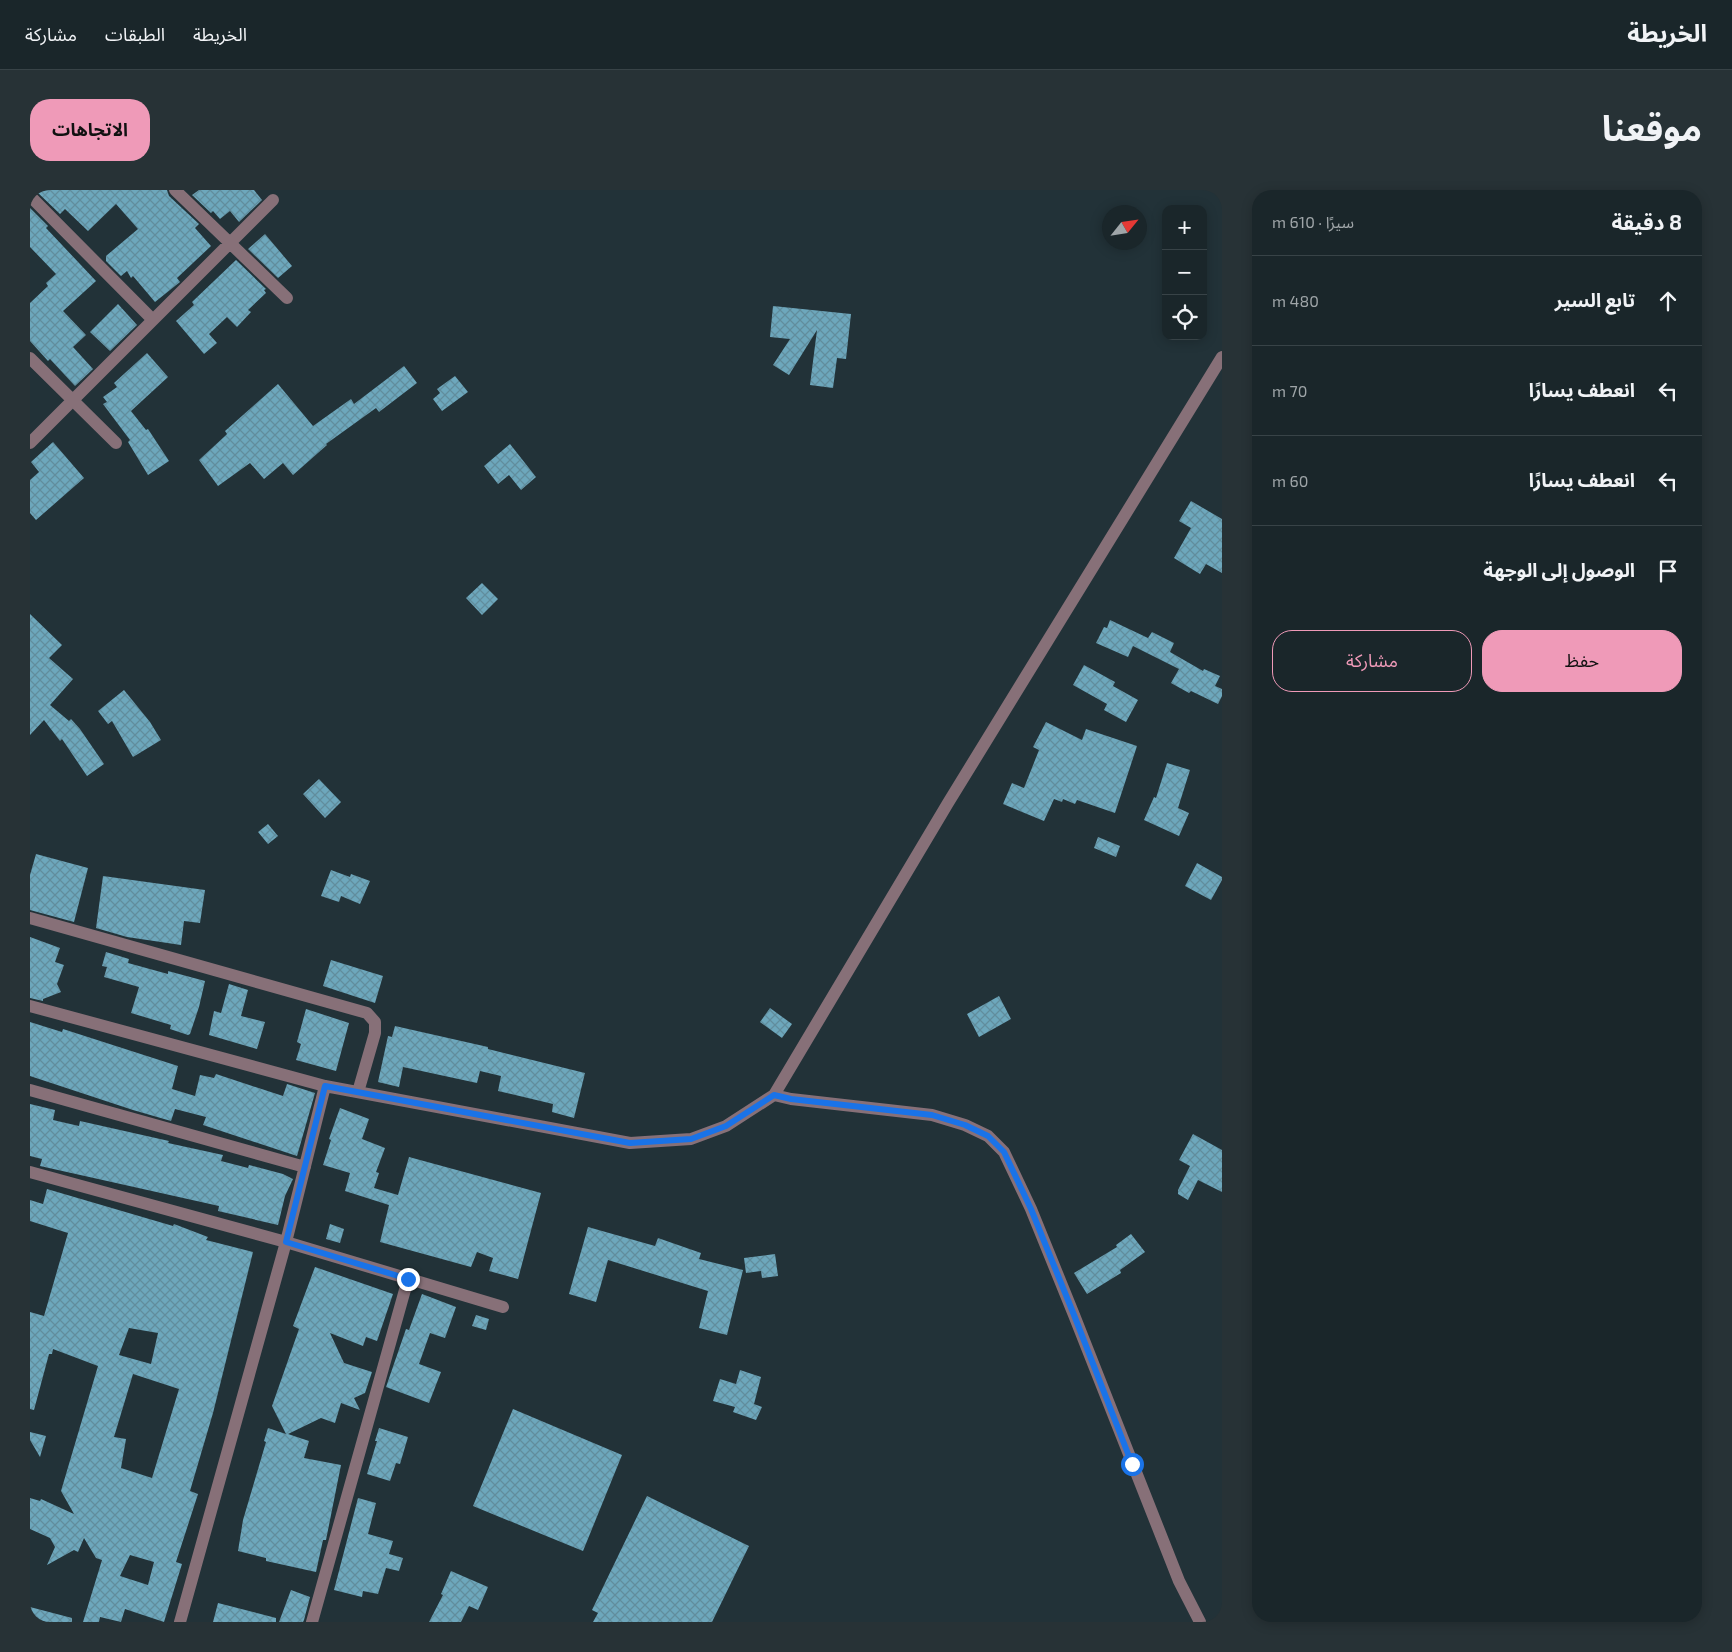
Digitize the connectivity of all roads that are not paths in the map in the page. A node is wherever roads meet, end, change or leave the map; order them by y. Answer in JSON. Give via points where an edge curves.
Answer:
{"nodes":[{"id":1,"x":175,"y":190,"type":"edge"},
{"id":2,"x":30,"y":196,"type":"edge"},
{"id":3,"x":273,"y":200,"type":"dead end"},
{"id":4,"x":230,"y":243,"type":"junction"},
{"id":5,"x":287,"y":298,"type":"dead end"},
{"id":6,"x":153,"y":320,"type":"junction"},
{"id":7,"x":1222,"y":357,"type":"edge"},
{"id":8,"x":30,"y":358,"type":"edge"},
{"id":9,"x":73,"y":400,"type":"junction"},
{"id":10,"x":30,"y":443,"type":"edge"},
{"id":11,"x":116,"y":443,"type":"dead end"},
{"id":12,"x":30,"y":918,"type":"edge"},
{"id":13,"x":30,"y":1006,"type":"edge"},
{"id":14,"x":325,"y":1086,"type":"junction"},
{"id":15,"x":30,"y":1090,"type":"edge"},
{"id":16,"x":358,"y":1092,"type":"junction"},
{"id":17,"x":774,"y":1095,"type":"junction"},
{"id":18,"x":305,"y":1167,"type":"junction"},
{"id":19,"x":30,"y":1172,"type":"edge"},
{"id":20,"x":286,"y":1242,"type":"junction"},
{"id":21,"x":408,"y":1279,"type":"junction"},
{"id":22,"x":503,"y":1307,"type":"dead end"},
{"id":23,"x":180,"y":1622,"type":"edge"},
{"id":24,"x":312,"y":1622,"type":"edge"},
{"id":25,"x":1200,"y":1622,"type":"edge"}],
"edges":[{"from":1,"to":4,"type":"street"},
{"from":2,"to":6,"type":"street"},
{"from":3,"to":4,"type":"street"},
{"from":4,"to":5,"type":"street"},
{"from":4,"to":6,"type":"street"},
{"from":6,"to":9,"type":"street"},
{"from":7,"to":17,"type":"street","via":[[948,803]]},
{"from":8,"to":9,"type":"street"},
{"from":9,"to":10,"type":"street"},
{"from":9,"to":11,"type":"street"},
{"from":12,"to":16,"type":"street","via":[[367,1013],[375,1022],[375,1033]]},
{"from":13,"to":14,"type":"street"},
{"from":14,"to":16,"type":"street"},
{"from":14,"to":18,"type":"street"},
{"from":15,"to":18,"type":"street"},
{"from":16,"to":17,"type":"street","via":[[630,1143],[691,1139],[726,1126]]},
{"from":17,"to":25,"type":"street","via":[[932,1115],[988,1136],[1004,1152],[1074,1315],[1178,1581]]},
{"from":18,"to":20,"type":"street"},
{"from":19,"to":20,"type":"street"},
{"from":20,"to":21,"type":"street"},
{"from":20,"to":23,"type":"street"},
{"from":21,"to":22,"type":"street"},
{"from":21,"to":24,"type":"street"}]}
